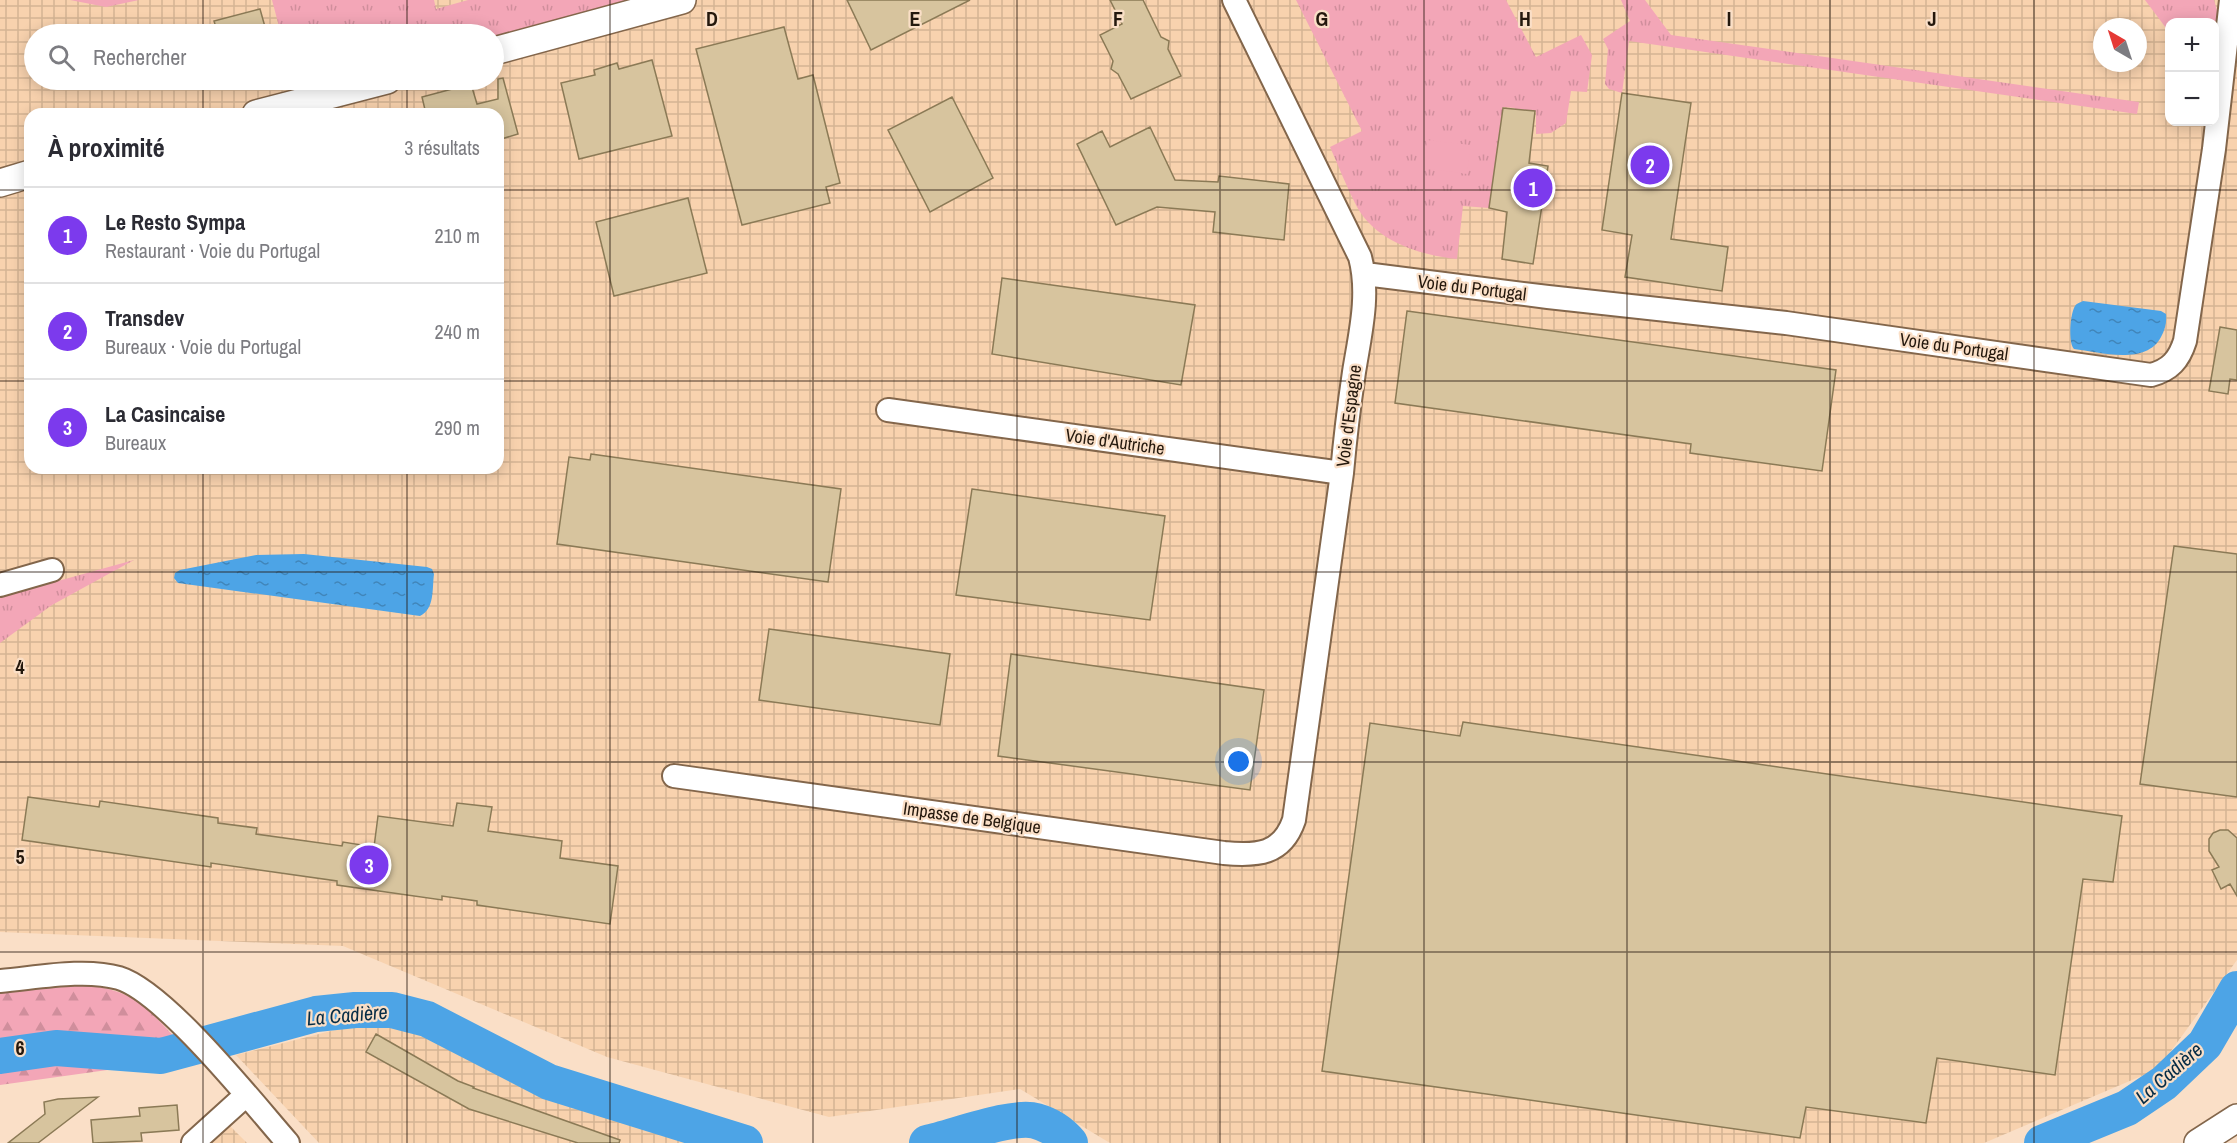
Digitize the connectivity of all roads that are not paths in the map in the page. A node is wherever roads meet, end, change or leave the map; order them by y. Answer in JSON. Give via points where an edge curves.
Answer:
{"nodes":[{"id":1,"x":682,"y":0,"type":"edge"},
{"id":2,"x":1234,"y":0,"type":"edge"},
{"id":3,"x":2231,"y":0,"type":"edge"},
{"id":4,"x":504,"y":48,"type":"edge"},
{"id":5,"x":348,"y":90,"type":"edge"},
{"id":6,"x":279,"y":108,"type":"edge"},
{"id":7,"x":24,"y":176,"type":"edge"},
{"id":8,"x":0,"y":183,"type":"edge"},
{"id":9,"x":1365,"y":274,"type":"junction"},
{"id":10,"x":888,"y":410,"type":"dead end"},
{"id":11,"x":1342,"y":473,"type":"junction"},
{"id":12,"x":52,"y":570,"type":"dead end"},
{"id":13,"x":0,"y":585,"type":"edge"},
{"id":14,"x":674,"y":776,"type":"dead end"},
{"id":15,"x":1270,"y":850,"type":"joint"},
{"id":16,"x":0,"y":981,"type":"edge"},
{"id":17,"x":246,"y":1095,"type":"junction"},
{"id":18,"x":2237,"y":1118,"type":"edge"},
{"id":19,"x":193,"y":1143,"type":"edge"},
{"id":20,"x":288,"y":1143,"type":"edge"},
{"id":21,"x":2198,"y":1143,"type":"edge"}],
"edges":[{"from":1,"to":4,"type":"street"},
{"from":2,"to":9,"type":"street","name":"Voie d'Espagne"},
{"from":3,"to":9,"type":"street","name":"Voie du Portugal","via":[[2214,149],[2185,341],[2181,354],[2163,372],[2151,375],[1786,323]]},
{"from":5,"to":6,"type":"street"},
{"from":7,"to":8,"type":"street"},
{"from":9,"to":11,"type":"street","name":"Voie d'Espagne"},
{"from":10,"to":11,"type":"street","name":"Voie d'Autriche"},
{"from":11,"to":15,"type":"street","name":"Voie d'Espagne","via":[[1294,820],[1286,838]]},
{"from":12,"to":13,"type":"street"},
{"from":14,"to":15,"type":"street","name":"Impasse de Belgique","via":[[1224,853],[1258,854]]},
{"from":16,"to":17,"type":"street","via":[[87,974],[120,979],[146,992]]},
{"from":17,"to":19,"type":"street"},
{"from":17,"to":20,"type":"street"},
{"from":18,"to":21,"type":"street"}]}
